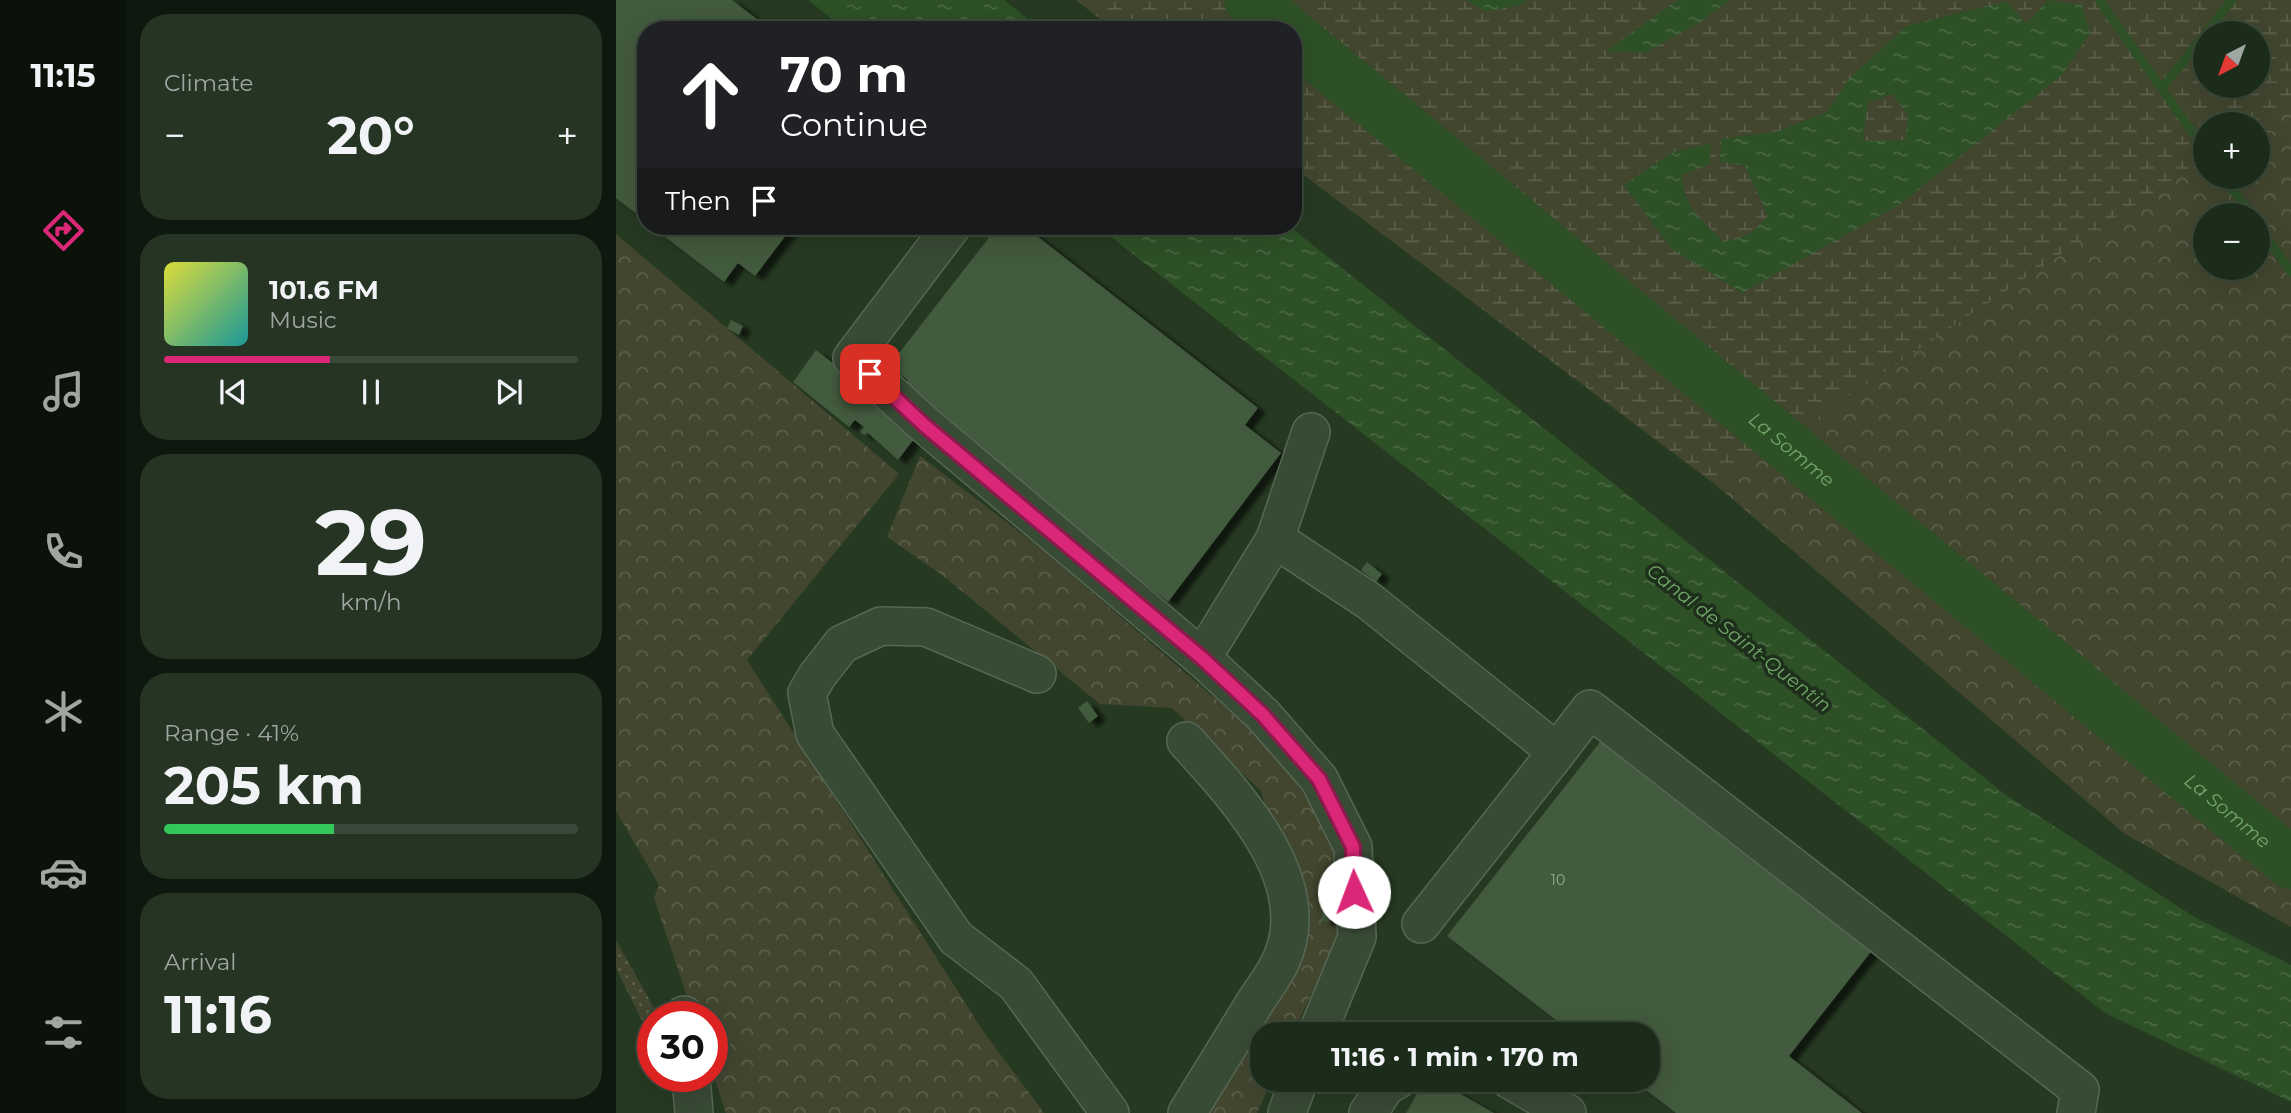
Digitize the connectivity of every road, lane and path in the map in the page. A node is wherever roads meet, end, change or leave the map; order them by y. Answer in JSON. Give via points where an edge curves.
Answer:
{"nodes":[{"id":1,"x":945,"y":235,"type":"edge"},
{"id":2,"x":1311,"y":432,"type":"dead end"},
{"id":3,"x":1275,"y":538,"type":"junction"},
{"id":4,"x":1202,"y":658,"type":"junction"},
{"id":5,"x":1037,"y":674,"type":"dead end"},
{"id":6,"x":1186,"y":741,"type":"dead end"},
{"id":7,"x":1557,"y":752,"type":"junction"},
{"id":8,"x":1421,"y":924,"type":"dead end"},
{"id":9,"x":1322,"y":1022,"type":"edge"},
{"id":10,"x":692,"y":1092,"type":"edge"},
{"id":11,"x":1295,"y":1092,"type":"edge"},
{"id":12,"x":1382,"y":1092,"type":"edge"},
{"id":13,"x":1531,"y":1092,"type":"edge"},
{"id":14,"x":694,"y":1113,"type":"edge"},
{"id":15,"x":1110,"y":1113,"type":"edge"},
{"id":16,"x":1187,"y":1113,"type":"edge"},
{"id":17,"x":1287,"y":1113,"type":"edge"},
{"id":18,"x":1368,"y":1113,"type":"edge"},
{"id":19,"x":1567,"y":1113,"type":"edge"},
{"id":20,"x":2076,"y":1113,"type":"edge"}],
"edges":[{"from":1,"to":4,"type":"street","via":[[852,358],[924,425]]},
{"from":2,"to":3,"type":"street"},
{"from":3,"to":4,"type":"street"},
{"from":3,"to":7,"type":"street","via":[[1369,601]]},
{"from":4,"to":9,"type":"street","via":[[1263,715],[1319,779],[1353,847],[1357,937]]},
{"from":5,"to":15,"type":"street","via":[[926,626],[881,626],[842,644],[807,693],[815,734],[956,938],[1016,984]]},
{"from":6,"to":16,"type":"street","via":[[1261,830],[1279,871],[1290,914],[1283,957]]},
{"from":7,"to":8,"type":"street"},
{"from":7,"to":20,"type":"street","via":[[1590,709],[2080,1090]]},
{"from":10,"to":14,"type":"street"},
{"from":11,"to":17,"type":"street"},
{"from":12,"to":18,"type":"street"},
{"from":13,"to":19,"type":"street"}]}
